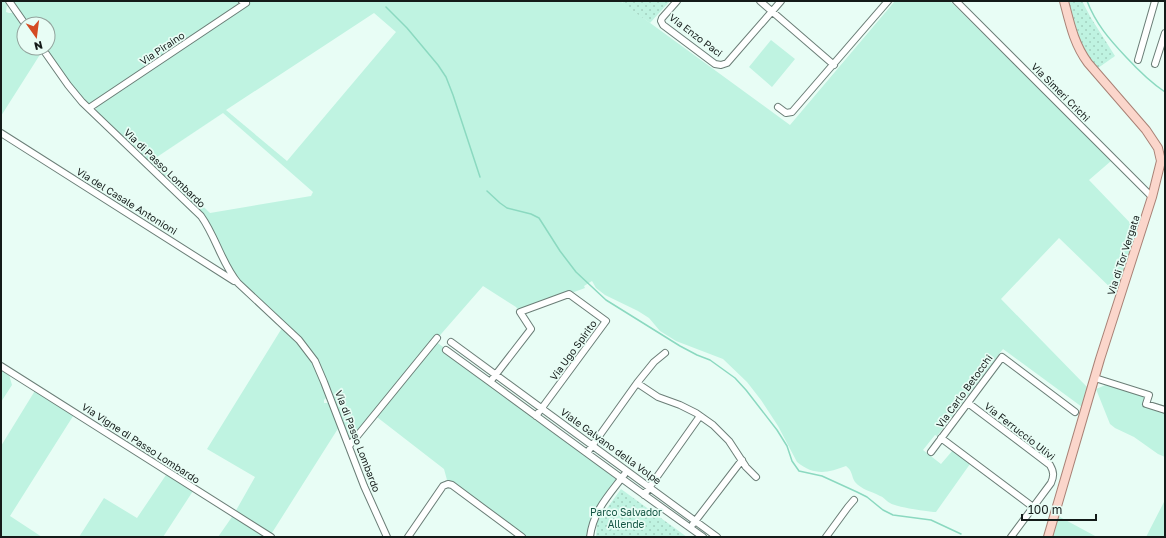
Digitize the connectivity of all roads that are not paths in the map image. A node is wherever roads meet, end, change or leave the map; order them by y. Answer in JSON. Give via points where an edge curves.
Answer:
{"nodes":[{"id":1,"x":8,"y":1,"type":"edge"},
{"id":2,"x":677,"y":1,"type":"edge"},
{"id":3,"x":760,"y":1,"type":"edge"},
{"id":4,"x":781,"y":1,"type":"edge"},
{"id":5,"x":888,"y":1,"type":"edge"},
{"id":6,"x":956,"y":1,"type":"edge"},
{"id":7,"x":1064,"y":1,"type":"edge"},
{"id":8,"x":1155,"y":1,"type":"edge"},
{"id":9,"x":244,"y":2,"type":"edge"},
{"id":10,"x":772,"y":11,"type":"junction"},
{"id":11,"x":19,"y":16,"type":"edge"},
{"id":12,"x":1165,"y":33,"type":"edge"},
{"id":13,"x":48,"y":56,"type":"edge"},
{"id":14,"x":1138,"y":60,"type":"dead end"},
{"id":15,"x":1155,"y":64,"type":"dead end"},
{"id":16,"x":834,"y":65,"type":"junction"},
{"id":17,"x":778,"y":107,"type":"dead end"},
{"id":18,"x":89,"y":108,"type":"junction"},
{"id":19,"x":1,"y":133,"type":"edge"},
{"id":20,"x":1152,"y":197,"type":"junction"},
{"id":21,"x":242,"y":286,"type":"junction"},
{"id":22,"x":437,"y":338,"type":"dead end"},
{"id":23,"x":451,"y":342,"type":"dead end"},
{"id":24,"x":446,"y":350,"type":"dead end"},
{"id":25,"x":665,"y":353,"type":"dead end"},
{"id":26,"x":1,"y":366,"type":"edge"},
{"id":27,"x":496,"y":374,"type":"junction"},
{"id":28,"x":1095,"y":378,"type":"junction"},
{"id":29,"x":490,"y":382,"type":"junction"},
{"id":30,"x":637,"y":382,"type":"junction"},
{"id":31,"x":968,"y":403,"type":"junction"},
{"id":32,"x":543,"y":408,"type":"junction"},
{"id":33,"x":1165,"y":410,"type":"edge"},
{"id":34,"x":1075,"y":412,"type":"dead end"},
{"id":35,"x":536,"y":416,"type":"junction"},
{"id":36,"x":700,"y":416,"type":"junction"},
{"id":37,"x":941,"y":438,"type":"junction"},
{"id":38,"x":592,"y":445,"type":"junction"},
{"id":39,"x":349,"y":446,"type":"junction"},
{"id":40,"x":931,"y":452,"type":"dead end"},
{"id":41,"x":587,"y":453,"type":"junction"},
{"id":42,"x":742,"y":460,"type":"junction"},
{"id":43,"x":627,"y":471,"type":"junction"},
{"id":44,"x":756,"y":477,"type":"dead end"},
{"id":45,"x":621,"y":479,"type":"junction"},
{"id":46,"x":649,"y":487,"type":"junction"},
{"id":47,"x":644,"y":495,"type":"junction"},
{"id":48,"x":854,"y":500,"type":"dead end"},
{"id":49,"x":1033,"y":507,"type":"junction"},
{"id":50,"x":424,"y":513,"type":"junction"},
{"id":51,"x":430,"y":516,"type":"dead end"},
{"id":52,"x":696,"y":521,"type":"junction"},
{"id":53,"x":690,"y":528,"type":"junction"},
{"id":54,"x":714,"y":536,"type":"edge"},
{"id":55,"x":271,"y":537,"type":"edge"},
{"id":56,"x":387,"y":537,"type":"edge"},
{"id":57,"x":408,"y":537,"type":"edge"},
{"id":58,"x":522,"y":537,"type":"edge"},
{"id":59,"x":590,"y":537,"type":"edge"},
{"id":60,"x":703,"y":537,"type":"edge"},
{"id":61,"x":826,"y":537,"type":"edge"},
{"id":62,"x":1011,"y":537,"type":"edge"},
{"id":63,"x":1048,"y":537,"type":"edge"}],
"edges":[{"from":1,"to":11,"type":"street"},
{"from":2,"to":10,"type":"street","name":"Via Enzo Paci","via":[[662,18],[663,25],[716,64],[721,65],[728,63]]},
{"from":3,"to":10,"type":"street"},
{"from":4,"to":10,"type":"street"},
{"from":5,"to":16,"type":"street"},
{"from":6,"to":20,"type":"street","name":"Via Simeri Crichi"},
{"from":7,"to":20,"type":"main road","name":"Via di Tor Vergata","via":[[1072,34],[1081,54],[1146,130],[1159,150],[1161,161]]},
{"from":8,"to":14,"type":"street"},
{"from":9,"to":18,"type":"street","name":"Via Piraino"},
{"from":10,"to":16,"type":"street"},
{"from":12,"to":15,"type":"street"},
{"from":13,"to":18,"type":"street","name":"Via di Passo Lombardo","via":[[68,85]]},
{"from":16,"to":17,"type":"street","via":[[792,112],[786,113]]},
{"from":18,"to":21,"type":"street","name":"Via di Passo Lombardo","via":[[201,216],[231,274]]},
{"from":19,"to":21,"type":"street","name":"Via del Casale Antonioni"},
{"from":20,"to":28,"type":"main road","name":"Via di Tor Vergata"},
{"from":21,"to":39,"type":"street","name":"Via di Passo Lombardo","via":[[299,340],[311,355]]},
{"from":22,"to":39,"type":"street"},
{"from":23,"to":27,"type":"street","name":"Viale Galvano della Volpe"},
{"from":24,"to":29,"type":"street","name":"Viale Galvano della Volpe"},
{"from":25,"to":30,"type":"street"},
{"from":26,"to":55,"type":"street","name":"Via Vigne di Passo Lombardo"},
{"from":27,"to":29,"type":"street"},
{"from":27,"to":32,"type":"street","name":"Viale Galvano della Volpe"},
{"from":27,"to":32,"type":"street","name":"Via Ugo Spirito","via":[[531,329],[518,309],[570,294],[606,321]]},
{"from":28,"to":33,"type":"street","via":[[1149,395],[1146,404]]},
{"from":28,"to":63,"type":"main road","name":"Via di Tor Vergata"},
{"from":29,"to":35,"type":"street","name":"Viale Galvano della Volpe"},
{"from":30,"to":36,"type":"street","via":[[658,397],[685,407]]},
{"from":30,"to":38,"type":"street"},
{"from":31,"to":34,"type":"street","name":"Via Carlo Betocchi","via":[[1002,357]]},
{"from":31,"to":37,"type":"street","name":"Via Carlo Betocchi"},
{"from":31,"to":49,"type":"street","name":"Via Ferruccio Ulivi","via":[[1053,470],[1051,484]]},
{"from":32,"to":35,"type":"street","name":"Via Ugo Spirito"},
{"from":32,"to":38,"type":"street","name":"Viale Galvano della Volpe"},
{"from":35,"to":41,"type":"street","name":"Viale Galvano della Volpe"},
{"from":36,"to":42,"type":"street","via":[[726,437]]},
{"from":36,"to":46,"type":"street"},
{"from":37,"to":40,"type":"street","name":"Via Carlo Betocchi"},
{"from":37,"to":49,"type":"street"},
{"from":38,"to":41,"type":"street"},
{"from":38,"to":43,"type":"street","name":"Viale Galvano della Volpe"},
{"from":39,"to":56,"type":"street","name":"Via di Passo Lombardo","via":[[367,495]]},
{"from":41,"to":45,"type":"street","name":"Viale Galvano della Volpe"},
{"from":42,"to":44,"type":"street"},
{"from":42,"to":52,"type":"street"},
{"from":43,"to":45,"type":"street"},
{"from":43,"to":46,"type":"street","name":"Viale Galvano della Volpe"},
{"from":45,"to":47,"type":"street","name":"Viale Galvano della Volpe"},
{"from":45,"to":59,"type":"street","via":[[596,512]]},
{"from":46,"to":47,"type":"street"},
{"from":46,"to":52,"type":"street","name":"Viale Galvano della Volpe"},
{"from":47,"to":53,"type":"street","name":"Viale Galvano della Volpe"},
{"from":48,"to":61,"type":"street"},
{"from":49,"to":62,"type":"street","name":"Via Ferruccio Ulivi"},
{"from":50,"to":51,"type":"street"},
{"from":50,"to":57,"type":"street"},
{"from":50,"to":58,"type":"street","via":[[443,486],[449,484]]},
{"from":52,"to":53,"type":"street"},
{"from":52,"to":54,"type":"street","name":"Viale Galvano della Volpe"},
{"from":53,"to":60,"type":"street","name":"Viale Galvano della Volpe"}]}
